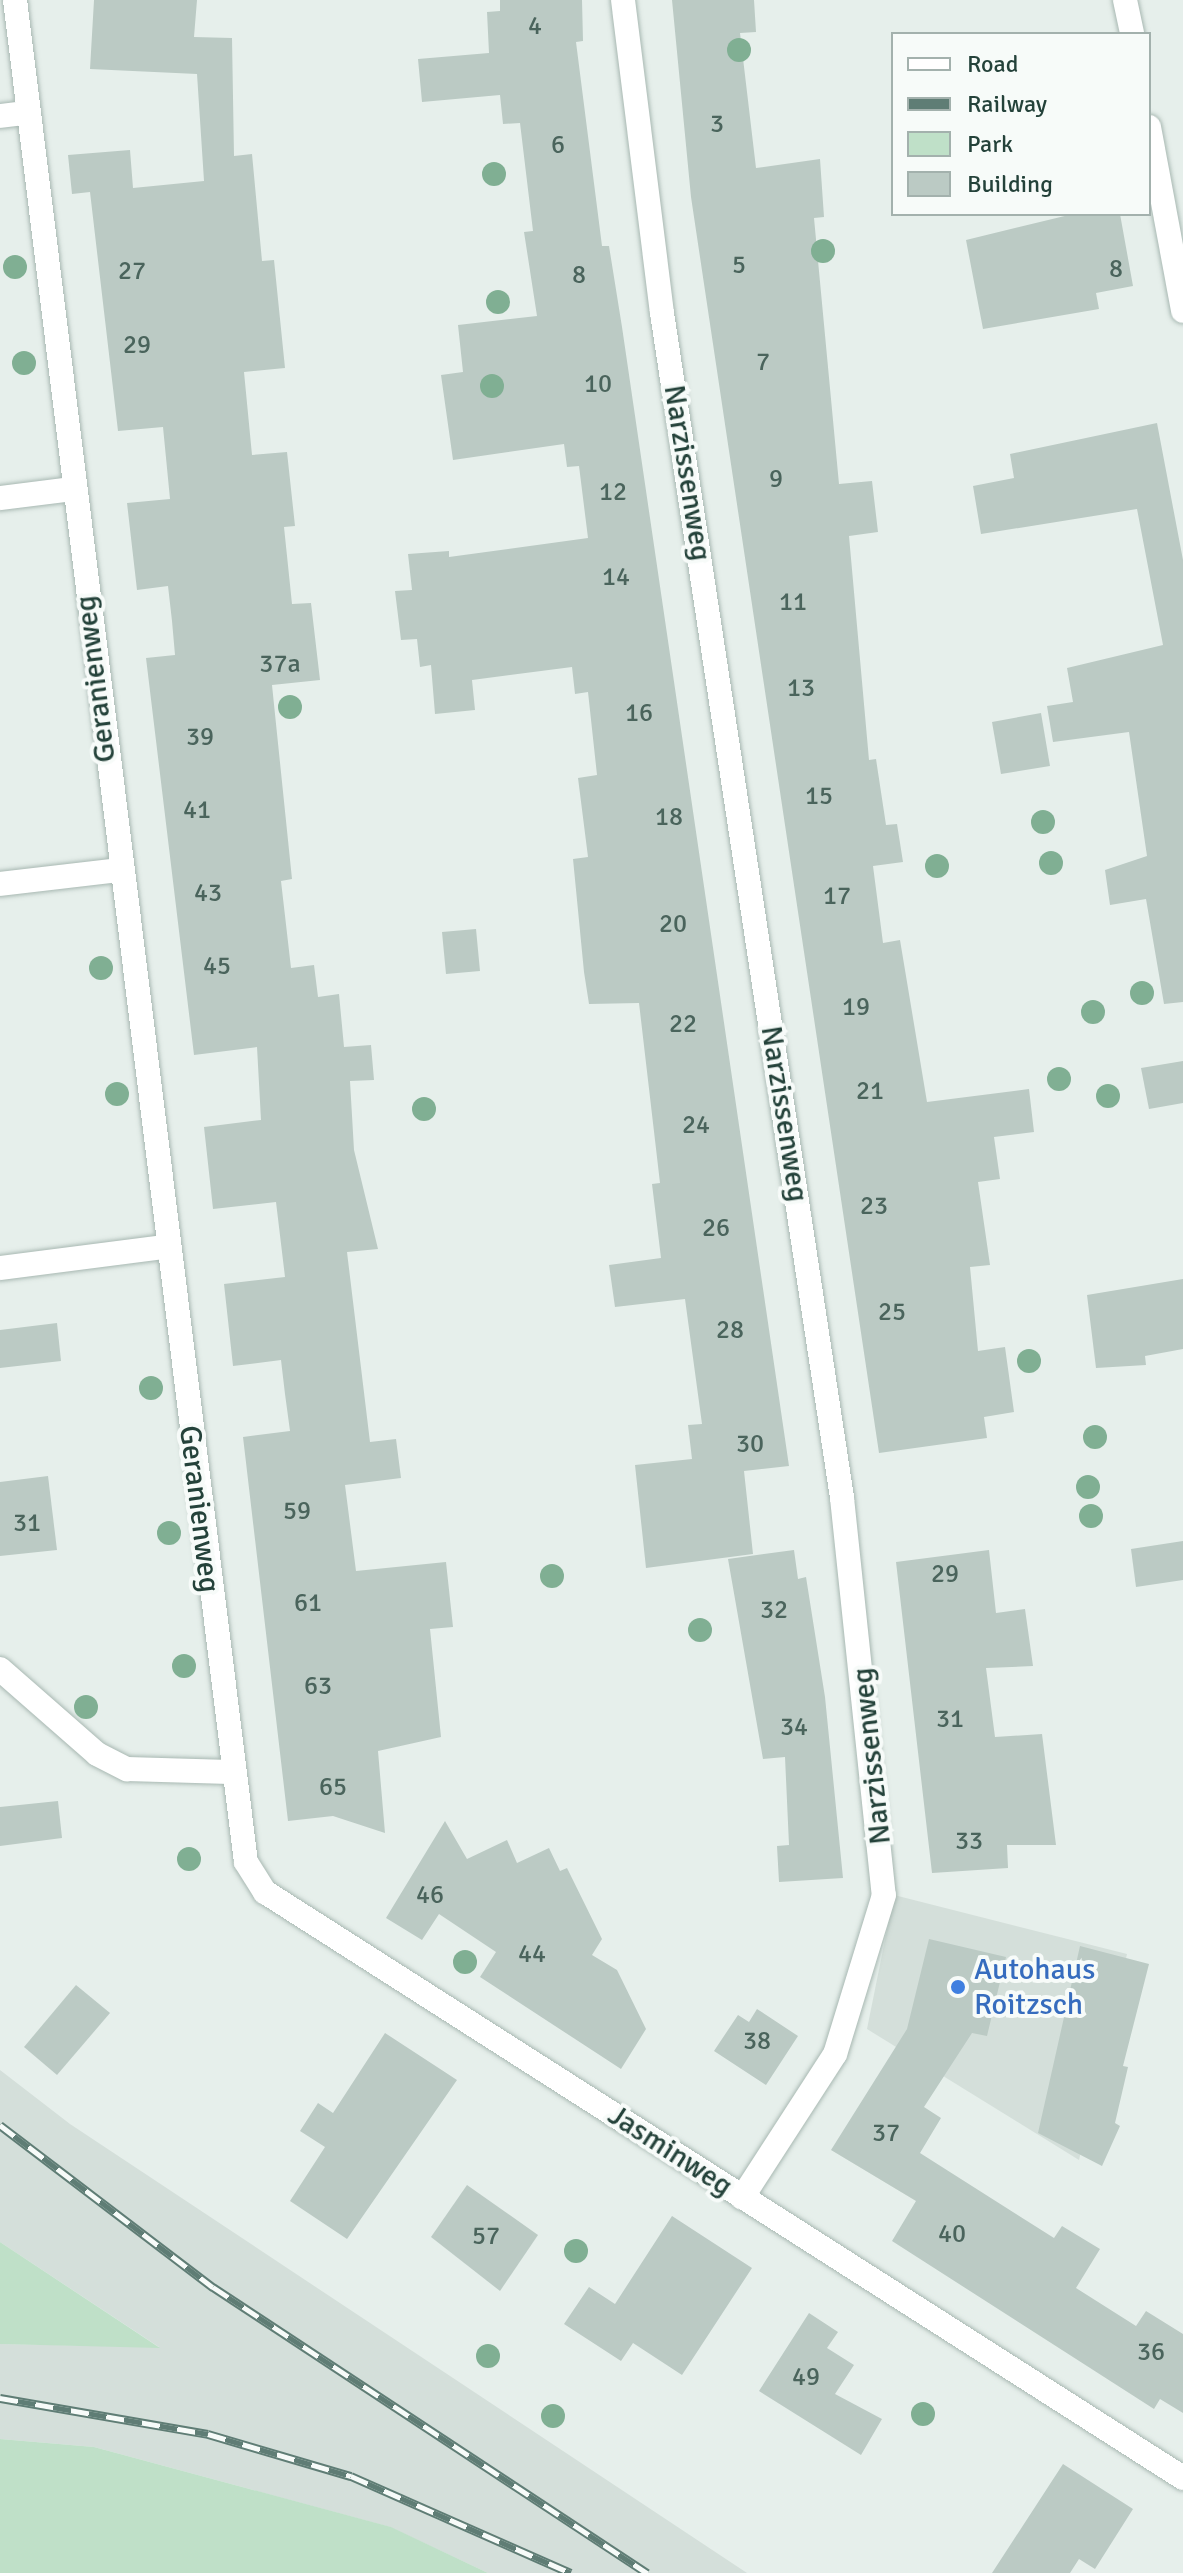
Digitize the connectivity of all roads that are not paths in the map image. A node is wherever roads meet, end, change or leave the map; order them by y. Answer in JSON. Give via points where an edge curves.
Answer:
{"nodes":[{"id":1,"x":15,"y":0,"type":"edge"},
{"id":2,"x":623,"y":0,"type":"edge"},
{"id":3,"x":1125,"y":0,"type":"edge"},
{"id":4,"x":1132,"y":32,"type":"edge"},
{"id":5,"x":12,"y":115,"type":"edge"},
{"id":6,"x":1151,"y":138,"type":"edge"},
{"id":7,"x":1183,"y":311,"type":"edge"},
{"id":8,"x":72,"y":489,"type":"junction"},
{"id":9,"x":0,"y":498,"type":"edge"},
{"id":10,"x":119,"y":870,"type":"junction"},
{"id":11,"x":0,"y":884,"type":"edge"},
{"id":12,"x":165,"y":1247,"type":"junction"},
{"id":13,"x":0,"y":1268,"type":"edge"},
{"id":14,"x":0,"y":1669,"type":"edge"},
{"id":15,"x":230,"y":1772,"type":"junction"},
{"id":16,"x":742,"y":2198,"type":"junction"},
{"id":17,"x":1183,"y":2478,"type":"edge"}],
"edges":[{"from":1,"to":5,"type":"street","name":"Geranienweg"},
{"from":2,"to":16,"type":"street","name":"Narzissenweg","via":[[662,313],[842,1498],[883,1880],[878,1933],[835,2054]]},
{"from":3,"to":4,"type":"street"},
{"from":5,"to":8,"type":"street","name":"Geranienweg"},
{"from":6,"to":7,"type":"street"},
{"from":8,"to":9,"type":"street"},
{"from":8,"to":10,"type":"street","name":"Geranienweg"},
{"from":10,"to":11,"type":"street"},
{"from":10,"to":12,"type":"street","name":"Geranienweg"},
{"from":12,"to":13,"type":"street"},
{"from":12,"to":15,"type":"street","name":"Geranienweg"},
{"from":14,"to":15,"type":"street","via":[[97,1754],[127,1769]]},
{"from":15,"to":16,"type":"street","name":"Jasminweg","via":[[246,1862],[265,1892]]},
{"from":16,"to":17,"type":"street","name":"Jasminweg"}]}
